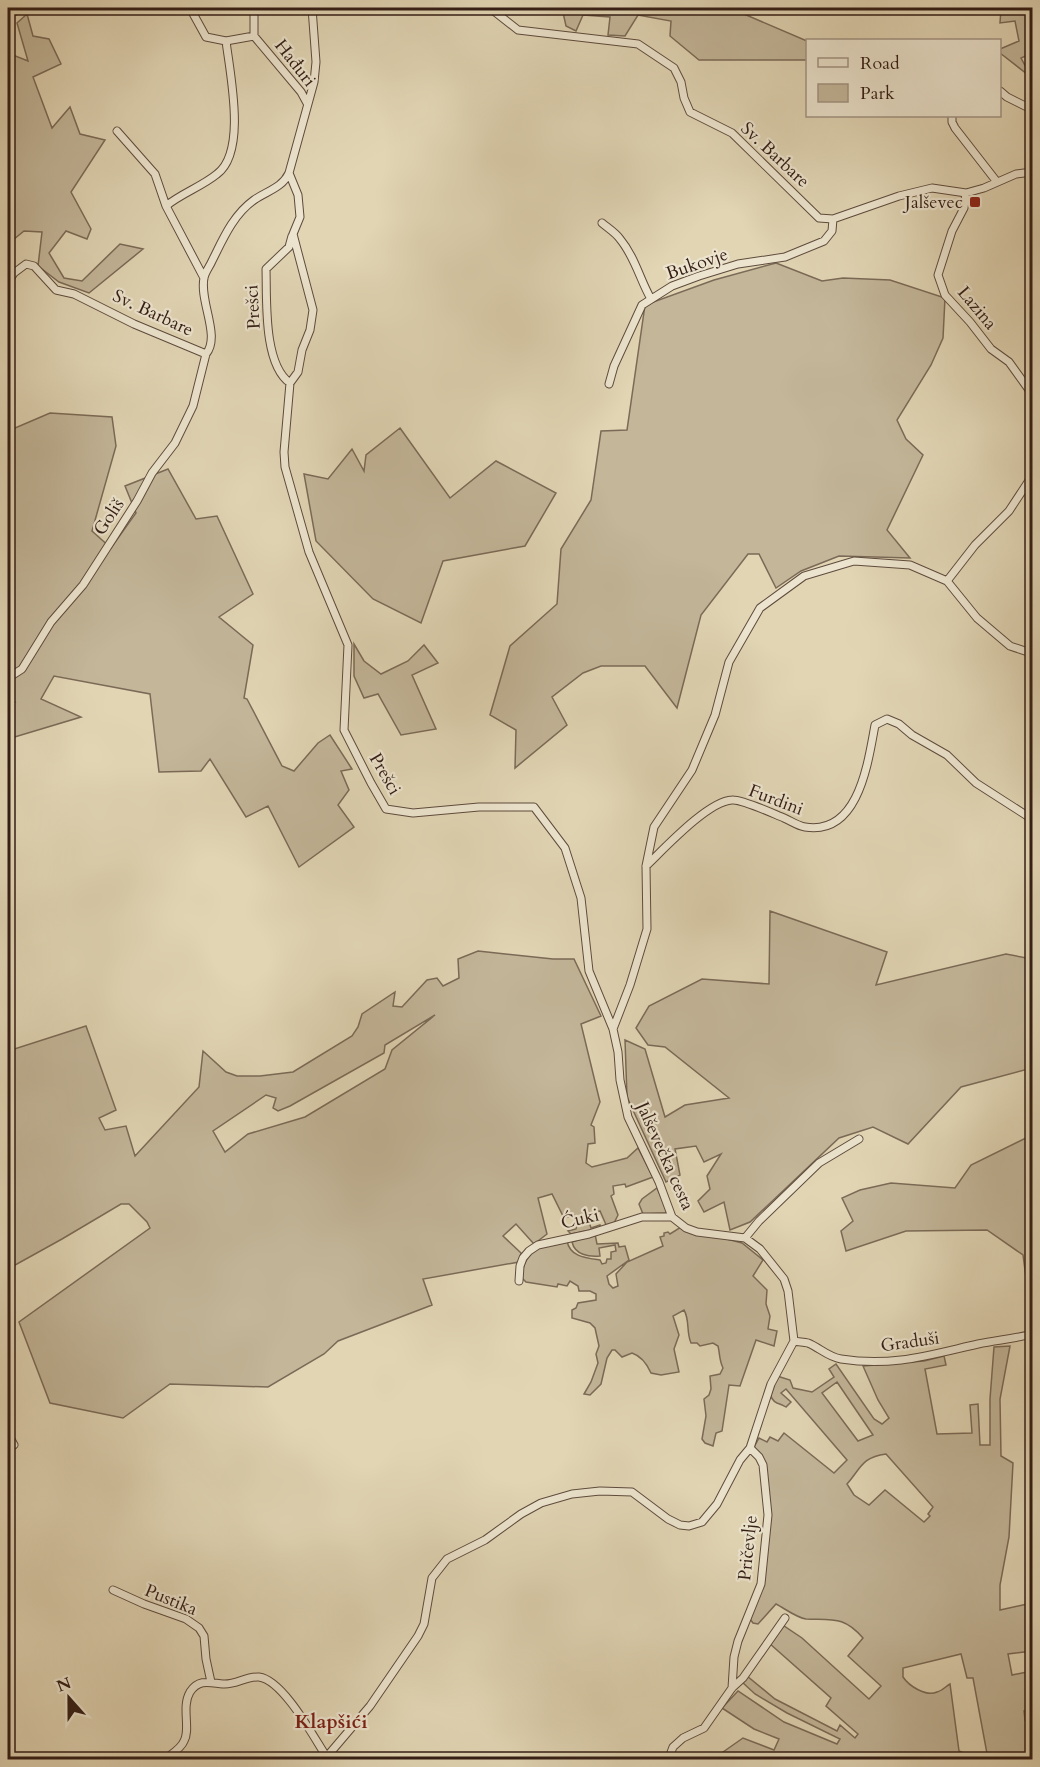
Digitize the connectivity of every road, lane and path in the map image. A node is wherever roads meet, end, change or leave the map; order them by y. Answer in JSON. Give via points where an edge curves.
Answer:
{"nodes":[{"id":1,"x":21,"y":8,"type":"edge"},
{"id":2,"x":190,"y":8,"type":"edge"},
{"id":3,"x":254,"y":8,"type":"edge"},
{"id":4,"x":312,"y":8,"type":"edge"},
{"id":5,"x":490,"y":8,"type":"edge"},
{"id":6,"x":8,"y":15,"type":"edge"},
{"id":7,"x":254,"y":36,"type":"junction"},
{"id":8,"x":226,"y":41,"type":"junction"},
{"id":9,"x":1001,"y":92,"type":"edge"},
{"id":10,"x":307,"y":104,"type":"junction"},
{"id":11,"x":1032,"y":105,"type":"edge"},
{"id":12,"x":952,"y":117,"type":"edge"},
{"id":13,"x":117,"y":131,"type":"dead end"},
{"id":14,"x":290,"y":172,"type":"junction"},
{"id":15,"x":1032,"y":172,"type":"edge"},
{"id":16,"x":997,"y":182,"type":"junction"},
{"id":17,"x":966,"y":193,"type":"junction"},
{"id":18,"x":166,"y":206,"type":"junction"},
{"id":19,"x":833,"y":219,"type":"junction"},
{"id":20,"x":602,"y":223,"type":"dead end"},
{"id":21,"x":293,"y":234,"type":"junction"},
{"id":22,"x":204,"y":278,"type":"junction"},
{"id":23,"x":8,"y":282,"type":"edge"},
{"id":24,"x":651,"y":299,"type":"junction"},
{"id":25,"x":206,"y":354,"type":"junction"},
{"id":26,"x":290,"y":383,"type":"junction"},
{"id":27,"x":609,"y":384,"type":"dead end"},
{"id":28,"x":1032,"y":394,"type":"edge"},
{"id":29,"x":1032,"y":476,"type":"edge"},
{"id":30,"x":947,"y":581,"type":"junction"},
{"id":31,"x":1032,"y":657,"type":"edge"},
{"id":32,"x":8,"y":678,"type":"edge"},
{"id":33,"x":1032,"y":819,"type":"edge"},
{"id":34,"x":646,"y":866,"type":"junction"},
{"id":35,"x":613,"y":1029,"type":"junction"},
{"id":36,"x":859,"y":1139,"type":"dead end"},
{"id":37,"x":672,"y":1216,"type":"junction"},
{"id":38,"x":745,"y":1238,"type":"junction"},
{"id":39,"x":519,"y":1281,"type":"dead end"},
{"id":40,"x":1032,"y":1334,"type":"edge"},
{"id":41,"x":794,"y":1341,"type":"junction"},
{"id":42,"x":8,"y":1434,"type":"edge"},
{"id":43,"x":14,"y":1444,"type":"dead end"},
{"id":44,"x":750,"y":1448,"type":"junction"},
{"id":45,"x":113,"y":1590,"type":"dead end"},
{"id":46,"x":785,"y":1618,"type":"dead end"},
{"id":47,"x":211,"y":1682,"type":"junction"},
{"id":48,"x":732,"y":1688,"type":"junction"},
{"id":49,"x":325,"y":1758,"type":"edge"},
{"id":50,"x":164,"y":1760,"type":"edge"},
{"id":51,"x":671,"y":1760,"type":"edge"}],
"edges":[{"from":1,"to":6,"type":"street"},
{"from":2,"to":8,"type":"street","via":[[206,37]]},
{"from":3,"to":7,"type":"street","name":"Hađuri"},
{"from":4,"to":10,"type":"street","via":[[316,62]]},
{"from":5,"to":19,"type":"street","name":"Sv. Barbare","via":[[518,30],[638,44],[674,68],[690,112],[732,134],[819,218]]},
{"from":7,"to":8,"type":"street"},
{"from":7,"to":10,"type":"street","name":"Hađuri"},
{"from":8,"to":18,"type":"street","via":[[235,105],[232,153],[219,173]]},
{"from":9,"to":11,"type":"street","via":[[1027,107]]},
{"from":10,"to":14,"type":"street"},
{"from":12,"to":16,"type":"street","via":[[955,128]]},
{"from":13,"to":18,"type":"street","via":[[155,174]]},
{"from":14,"to":21,"type":"street","name":"Prešci","via":[[300,217]]},
{"from":14,"to":22,"type":"street","name":"Sv. Barbare","via":[[285,182],[253,201],[233,220]]},
{"from":15,"to":16,"type":"street"},
{"from":16,"to":17,"type":"street"},
{"from":17,"to":19,"type":"street","via":[[932,188]]},
{"from":17,"to":28,"type":"street","name":"Lazina","via":[[938,275],[945,296],[991,349],[1010,362]]},
{"from":18,"to":22,"type":"street"},
{"from":19,"to":24,"type":"street","name":"Bukovje","via":[[832,231],[824,241],[785,257],[738,264],[699,276]]},
{"from":20,"to":24,"type":"street","via":[[620,238]]},
{"from":21,"to":26,"type":"street","name":"Prešci","via":[[313,310],[298,372]]},
{"from":21,"to":26,"type":"street","name":"Prešci","via":[[289,247],[266,269],[268,329],[275,359],[283,378]]},
{"from":22,"to":25,"type":"street","name":"Sv. Barbare","via":[[212,336]]},
{"from":23,"to":25,"type":"street","name":"Sv. Barbare","via":[[26,264],[34,266],[56,290],[74,294]]},
{"from":24,"to":27,"type":"street","name":"Bukovje","via":[[642,305]]},
{"from":25,"to":32,"type":"street","name":"Goliš","via":[[193,406],[177,440],[152,473],[83,585],[51,622],[22,669]]},
{"from":26,"to":35,"type":"street","name":"Prešci","via":[[285,467],[309,552],[348,645],[344,730],[386,809],[414,813],[534,807],[565,848],[581,898],[589,971]]},
{"from":29,"to":30,"type":"street","via":[[1009,511]]},
{"from":30,"to":31,"type":"street","via":[[978,618],[1010,646]]},
{"from":30,"to":34,"type":"street","via":[[910,565],[854,561],[804,576],[760,608],[729,662],[715,715],[692,770],[654,827]]},
{"from":33,"to":34,"type":"street","name":"Furdini","via":[[976,783],[947,755],[887,719],[875,725],[865,777],[842,817],[828,825],[805,827],[732,800],[707,809]]},
{"from":34,"to":35,"type":"street","via":[[647,928]]},
{"from":35,"to":37,"type":"street","name":"Jalševečka cesta","via":[[628,1117]]},
{"from":36,"to":38,"type":"street","via":[[819,1163]]},
{"from":37,"to":38,"type":"street","name":"Jalševečka cesta","via":[[697,1232]]},
{"from":37,"to":39,"type":"street","name":"Ćuki","via":[[642,1216],[589,1234],[538,1245],[523,1258]]},
{"from":38,"to":41,"type":"street","via":[[784,1279]]},
{"from":40,"to":41,"type":"street","name":"Graduši","via":[[934,1356],[872,1362],[834,1358],[808,1343]]},
{"from":41,"to":44,"type":"street","via":[[771,1384]]},
{"from":42,"to":43,"type":"street"},
{"from":44,"to":48,"type":"street","name":"Pričevlje","via":[[763,1465],[768,1515],[760,1584],[738,1641]]},
{"from":44,"to":49,"type":"street","via":[[708,1517],[697,1524],[668,1519],[632,1492],[572,1494],[541,1503],[485,1540],[447,1559],[432,1578],[418,1636],[370,1706]]},
{"from":45,"to":47,"type":"street","name":"Pustika","via":[[186,1618],[199,1628],[204,1636]]},
{"from":46,"to":48,"type":"street"},
{"from":47,"to":49,"type":"street","via":[[227,1684],[251,1677],[269,1681],[280,1690]]},
{"from":47,"to":50,"type":"street","via":[[200,1683],[189,1693],[185,1739]]},
{"from":48,"to":51,"type":"street","via":[[704,1728],[674,1747]]}]}
